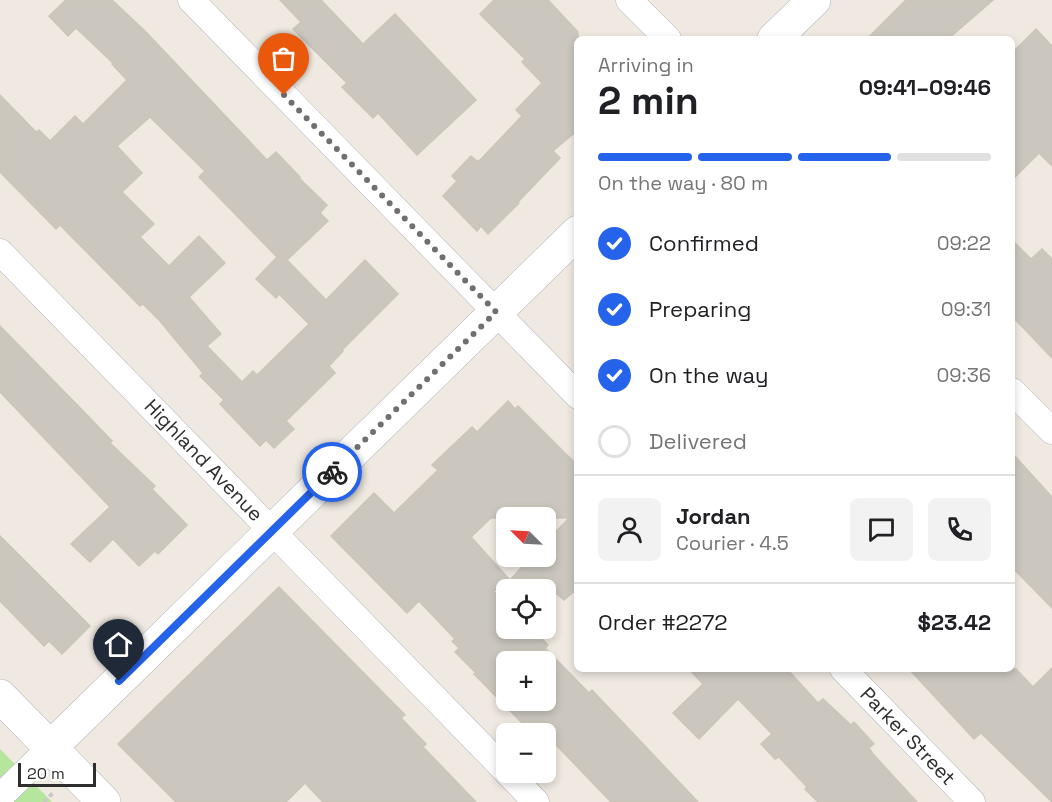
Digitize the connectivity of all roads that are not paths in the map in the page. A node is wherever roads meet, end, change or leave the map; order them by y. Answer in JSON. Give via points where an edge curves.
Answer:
{"nodes":[{"id":1,"x":191,"y":0,"type":"edge"},
{"id":2,"x":629,"y":0,"type":"edge"},
{"id":3,"x":814,"y":0,"type":"edge"},
{"id":4,"x":665,"y":36,"type":"edge"},
{"id":5,"x":777,"y":36,"type":"edge"},
{"id":6,"x":574,"y":236,"type":"edge"},
{"id":7,"x":0,"y":252,"type":"edge"},
{"id":8,"x":496,"y":312,"type":"junction"},
{"id":9,"x":574,"y":392,"type":"edge"},
{"id":10,"x":1015,"y":394,"type":"edge"},
{"id":11,"x":1052,"y":432,"type":"edge"},
{"id":12,"x":272,"y":530,"type":"junction"},
{"id":13,"x":846,"y":672,"type":"edge"},
{"id":14,"x":0,"y":696,"type":"edge"},
{"id":15,"x":51,"y":747,"type":"junction"},
{"id":16,"x":496,"y":761,"type":"edge"},
{"id":17,"x":518,"y":783,"type":"edge"},
{"id":18,"x":0,"y":796,"type":"edge"},
{"id":19,"x":104,"y":802,"type":"edge"},
{"id":20,"x":536,"y":802,"type":"edge"},
{"id":21,"x":972,"y":802,"type":"edge"}],
"edges":[{"from":1,"to":8,"type":"street"},
{"from":2,"to":4,"type":"street"},
{"from":3,"to":5,"type":"street"},
{"from":6,"to":8,"type":"street"},
{"from":7,"to":12,"type":"street","name":"Highland Avenue"},
{"from":8,"to":9,"type":"street"},
{"from":8,"to":12,"type":"street"},
{"from":10,"to":11,"type":"street"},
{"from":12,"to":15,"type":"street"},
{"from":12,"to":16,"type":"street","name":"Highland Avenue"},
{"from":13,"to":21,"type":"street","name":"Parker Street"},
{"from":14,"to":15,"type":"street"},
{"from":15,"to":18,"type":"street"},
{"from":15,"to":19,"type":"street"},
{"from":17,"to":20,"type":"street","name":"Highland Avenue"}]}
